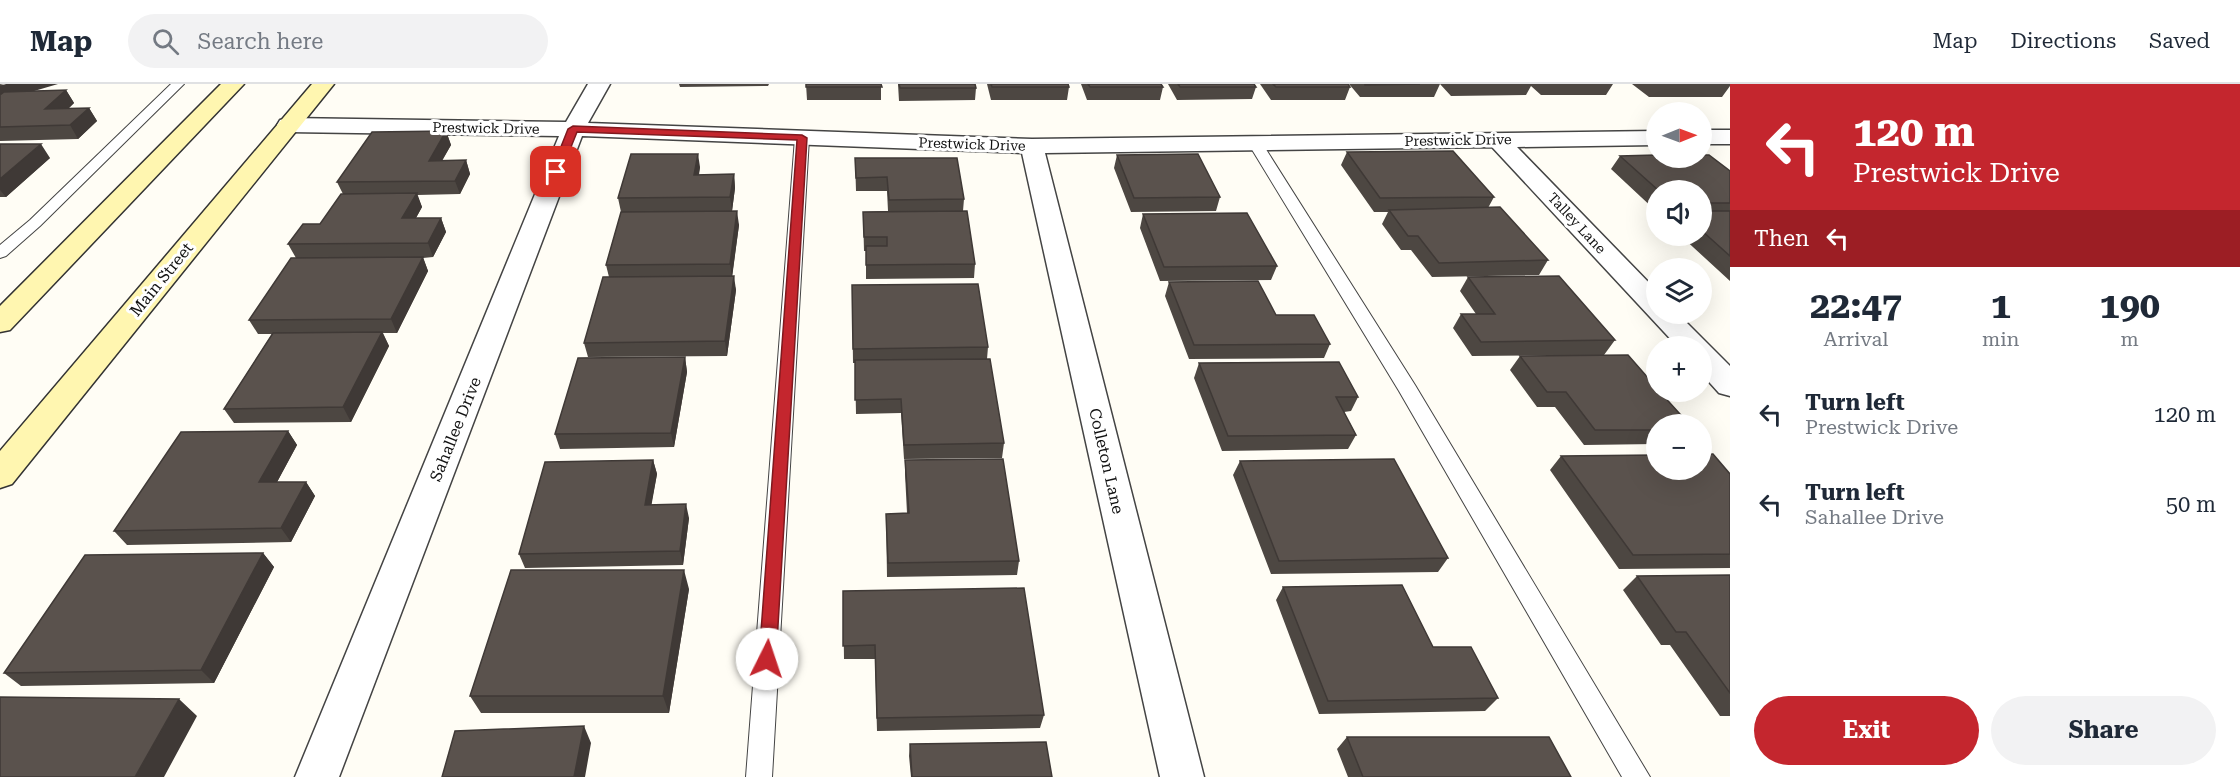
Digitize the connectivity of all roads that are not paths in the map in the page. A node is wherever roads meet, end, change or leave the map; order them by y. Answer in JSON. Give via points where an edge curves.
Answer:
{"nodes":[{"id":1,"x":178,"y":84,"type":"edge"},
{"id":2,"x":233,"y":84,"type":"edge"},
{"id":3,"x":323,"y":84,"type":"edge"},
{"id":4,"x":599,"y":84,"type":"edge"},
{"id":5,"x":288,"y":125,"type":"junction"},
{"id":6,"x":573,"y":129,"type":"junction"},
{"id":7,"x":1712,"y":137,"type":"edge"},
{"id":8,"x":802,"y":138,"type":"junction"},
{"id":9,"x":1646,"y":138,"type":"edge"},
{"id":10,"x":1729,"y":138,"type":"edge"},
{"id":11,"x":1498,"y":140,"type":"junction"},
{"id":12,"x":1255,"y":143,"type":"junction"},
{"id":13,"x":1032,"y":146,"type":"junction"},
{"id":14,"x":0,"y":253,"type":"edge"},
{"id":15,"x":1646,"y":296,"type":"edge"},
{"id":16,"x":0,"y":323,"type":"edge"},
{"id":17,"x":1672,"y":324,"type":"edge"},
{"id":18,"x":1684,"y":336,"type":"edge"},
{"id":19,"x":1712,"y":366,"type":"edge"},
{"id":20,"x":1730,"y":385,"type":"edge"},
{"id":21,"x":0,"y":475,"type":"edge"},
{"id":22,"x":317,"y":777,"type":"edge"},
{"id":23,"x":759,"y":777,"type":"edge"},
{"id":24,"x":1182,"y":777,"type":"edge"},
{"id":25,"x":1637,"y":777,"type":"edge"}],
"edges":[{"from":1,"to":14,"type":"lane"},
{"from":2,"to":16,"type":"main road"},
{"from":3,"to":5,"type":"main road","name":"Main Street"},
{"from":4,"to":6,"type":"street","name":"Sahallee Drive"},
{"from":5,"to":6,"type":"street","name":"Prestwick Drive"},
{"from":5,"to":21,"type":"main road","name":"Main Street"},
{"from":6,"to":8,"type":"street","name":"Prestwick Drive"},
{"from":6,"to":22,"type":"street","name":"Sahallee Drive"},
{"from":7,"to":10,"type":"street"},
{"from":8,"to":13,"type":"street","name":"Prestwick Drive"},
{"from":8,"to":23,"type":"lane"},
{"from":9,"to":11,"type":"street","name":"Prestwick Drive"},
{"from":11,"to":12,"type":"street","name":"Prestwick Drive"},
{"from":11,"to":15,"type":"street","name":"Talley Lane"},
{"from":12,"to":13,"type":"street","name":"Prestwick Drive"},
{"from":12,"to":25,"type":"lane","via":[[1408,390]]},
{"from":13,"to":24,"type":"street","name":"Colleton Lane"},
{"from":17,"to":18,"type":"street"},
{"from":19,"to":20,"type":"street"}]}
